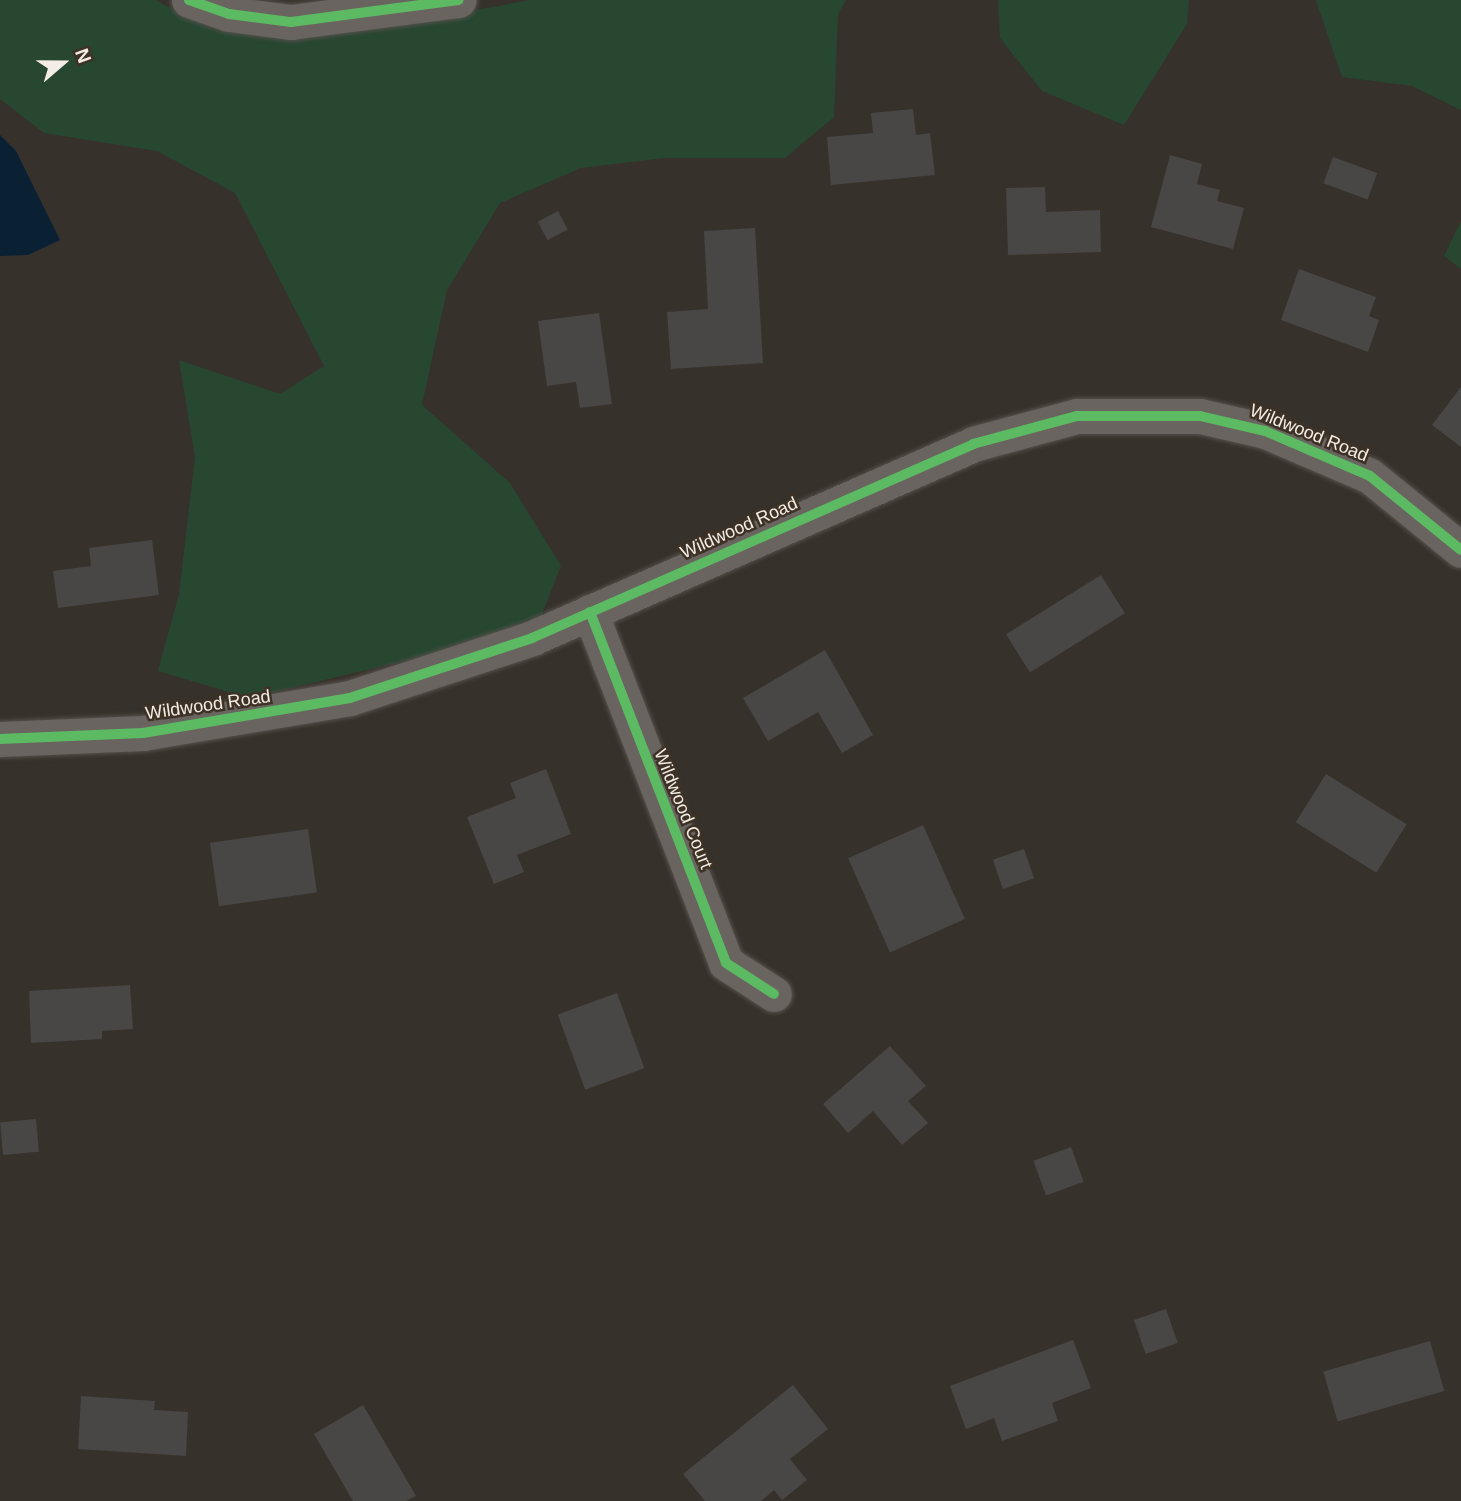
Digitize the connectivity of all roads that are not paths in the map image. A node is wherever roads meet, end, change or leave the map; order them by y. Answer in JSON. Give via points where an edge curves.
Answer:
{"nodes":[{"id":1,"x":189,"y":0,"type":"edge"},
{"id":2,"x":459,"y":0,"type":"edge"},
{"id":3,"x":1461,"y":550,"type":"edge"},
{"id":4,"x":590,"y":612,"type":"junction"},
{"id":5,"x":0,"y":739,"type":"edge"},
{"id":6,"x":774,"y":994,"type":"dead end"}],
"edges":[{"from":1,"to":2,"type":"street","via":[[240,16],[290,22]]},
{"from":3,"to":4,"type":"street","name":"Wildwood Road","via":[[1370,476],[1342,461],[1225,420],[1123,412],[1027,426],[973,444]]},
{"from":4,"to":5,"type":"street","name":"Wildwood Road","via":[[467,662],[350,698],[143,733]]},
{"from":4,"to":6,"type":"street","name":"Wildwood Court","via":[[726,964]]}]}
